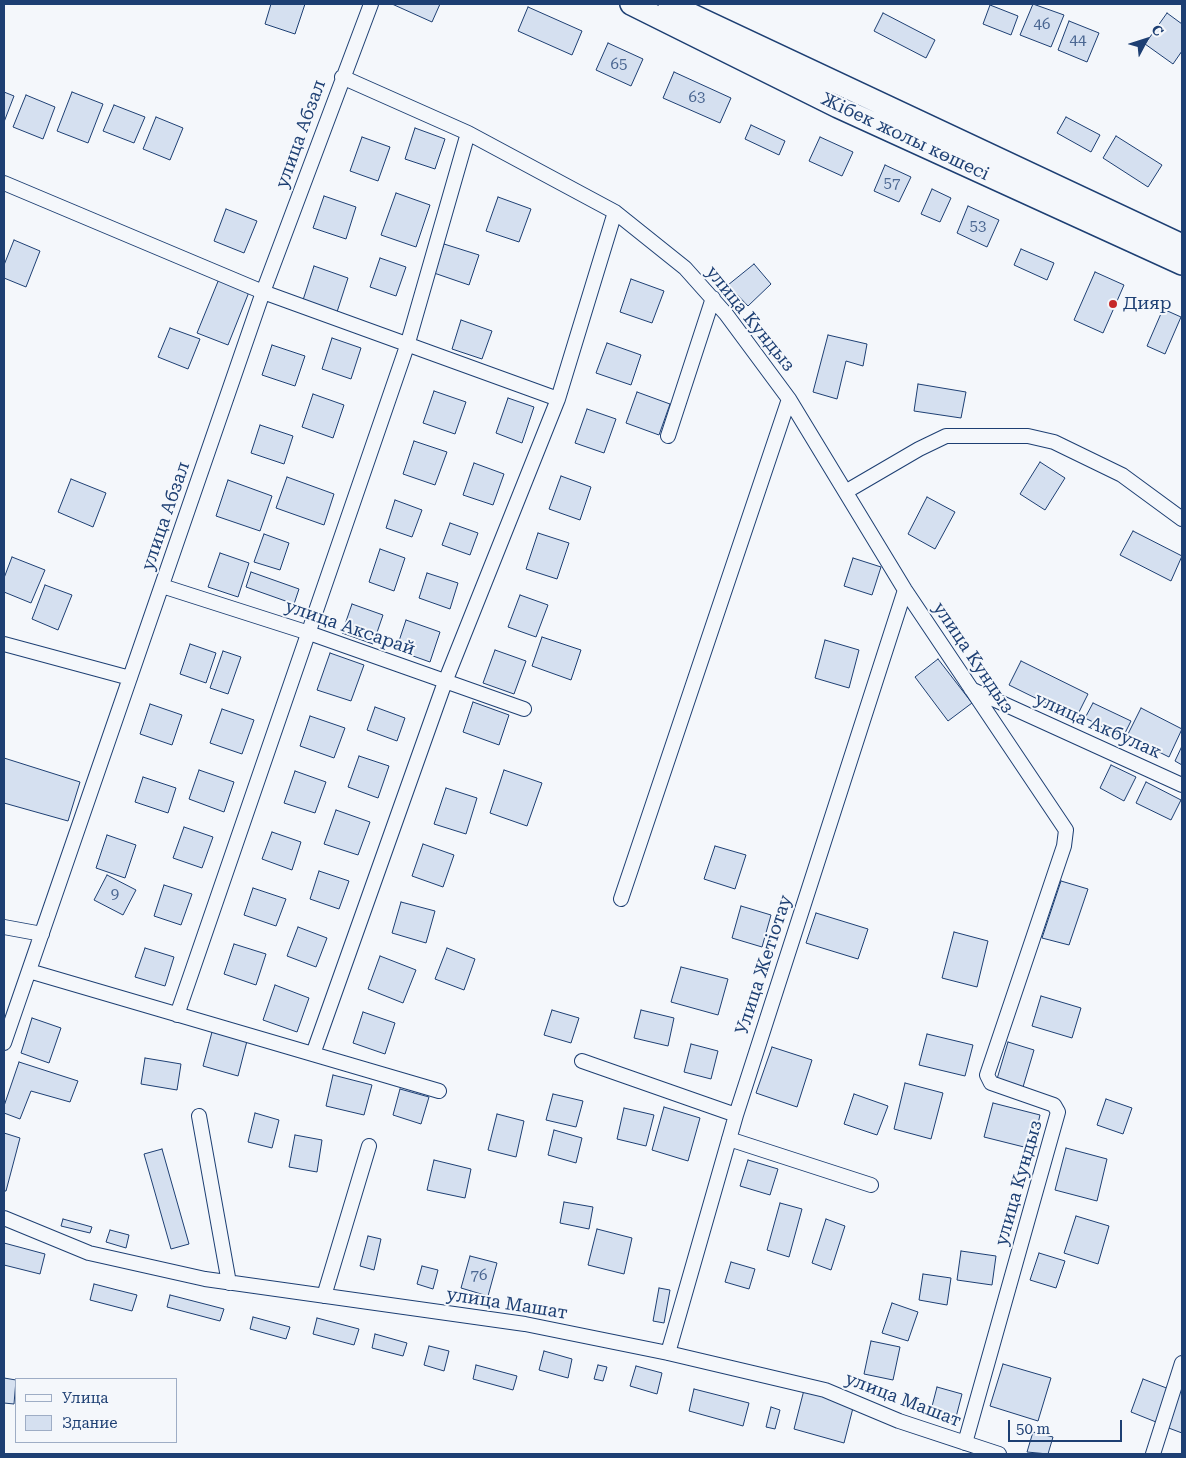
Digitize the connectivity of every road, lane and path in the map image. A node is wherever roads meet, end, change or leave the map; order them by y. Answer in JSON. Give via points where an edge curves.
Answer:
{"nodes":[{"id":1,"x":371,"y":4,"type":"edge"},
{"id":2,"x":631,"y":4,"type":"edge"},
{"id":3,"x":669,"y":4,"type":"edge"},
{"id":4,"x":342,"y":77,"type":"junction"},
{"id":5,"x":468,"y":133,"type":"junction"},
{"id":6,"x":4,"y":183,"type":"edge"},
{"id":7,"x":615,"y":212,"type":"junction"},
{"id":8,"x":1182,"y":245,"type":"edge"},
{"id":9,"x":1182,"y":264,"type":"edge"},
{"id":10,"x":263,"y":292,"type":"junction"},
{"id":11,"x":712,"y":298,"type":"junction"},
{"id":12,"x":407,"y":346,"type":"junction"},
{"id":13,"x":558,"y":399,"type":"junction"},
{"id":14,"x":789,"y":399,"type":"junction"},
{"id":15,"x":668,"y":436,"type":"dead end"},
{"id":16,"x":847,"y":491,"type":"junction"},
{"id":17,"x":1182,"y":519,"type":"edge"},
{"id":18,"x":162,"y":586,"type":"junction"},
{"id":19,"x":905,"y":590,"type":"junction"},
{"id":20,"x":308,"y":632,"type":"junction"},
{"id":21,"x":4,"y":644,"type":"edge"},
{"id":22,"x":130,"y":678,"type":"junction"},
{"id":23,"x":446,"y":682,"type":"junction"},
{"id":24,"x":971,"y":689,"type":"junction"},
{"id":25,"x":524,"y":709,"type":"dead end"},
{"id":26,"x":1182,"y":784,"type":"edge"},
{"id":27,"x":621,"y":899,"type":"dead end"},
{"id":28,"x":4,"y":927,"type":"edge"},
{"id":29,"x":42,"y":934,"type":"junction"},
{"id":30,"x":28,"y":972,"type":"junction"},
{"id":31,"x":177,"y":1015,"type":"junction"},
{"id":32,"x":4,"y":1043,"type":"edge"},
{"id":33,"x":313,"y":1054,"type":"junction"},
{"id":34,"x":582,"y":1061,"type":"dead end"},
{"id":35,"x":439,"y":1091,"type":"dead end"},
{"id":36,"x":736,"y":1115,"type":"junction"},
{"id":37,"x":199,"y":1116,"type":"dead end"},
{"id":38,"x":729,"y":1139,"type":"junction"},
{"id":39,"x":369,"y":1146,"type":"dead end"},
{"id":40,"x":871,"y":1185,"type":"dead end"},
{"id":41,"x":4,"y":1218,"type":"edge"},
{"id":42,"x":230,"y":1283,"type":"junction"},
{"id":43,"x":324,"y":1296,"type":"junction"},
{"id":44,"x":668,"y":1353,"type":"junction"},
{"id":45,"x":1182,"y":1362,"type":"edge"},
{"id":46,"x":964,"y":1442,"type":"junction"},
{"id":47,"x":999,"y":1454,"type":"edge"},
{"id":48,"x":1153,"y":1454,"type":"edge"}],
"edges":[{"from":1,"to":4,"type":"street","name":"улица Абзал"},
{"from":2,"to":9,"type":"main road","name":"Жібек жолы көшесі","via":[[838,107]]},
{"from":3,"to":8,"type":"main road","name":"Жібек жолы көшесі"},
{"from":4,"to":5,"type":"street","name":"улица Кундыз"},
{"from":4,"to":10,"type":"street","name":"улица Абзал"},
{"from":5,"to":7,"type":"street","name":"улица Кундыз"},
{"from":5,"to":12,"type":"street"},
{"from":6,"to":10,"type":"street"},
{"from":7,"to":11,"type":"street","name":"улица Кундыз","via":[[649,236]]},
{"from":7,"to":13,"type":"street"},
{"from":10,"to":12,"type":"street"},
{"from":10,"to":18,"type":"street","name":"улица Абзал"},
{"from":11,"to":14,"type":"street","name":"улица Кундыз"},
{"from":11,"to":15,"type":"street"},
{"from":12,"to":13,"type":"street"},
{"from":12,"to":20,"type":"street"},
{"from":13,"to":23,"type":"street"},
{"from":14,"to":16,"type":"street","name":"улица Кундыз"},
{"from":14,"to":27,"type":"street"},
{"from":16,"to":17,"type":"street","via":[[946,436],[1028,436],[1054,442],[1122,475]]},
{"from":16,"to":19,"type":"street","name":"улица Кундыз"},
{"from":18,"to":20,"type":"street","name":"улица Аксарай"},
{"from":18,"to":22,"type":"street","name":"улица Абзал"},
{"from":19,"to":24,"type":"street","name":"улица Кундыз"},
{"from":19,"to":36,"type":"street","name":"Улица Жетіотау"},
{"from":20,"to":23,"type":"street","name":"улица Аксарай"},
{"from":20,"to":31,"type":"street"},
{"from":21,"to":22,"type":"street"},
{"from":22,"to":29,"type":"street","name":"улица Абзал"},
{"from":23,"to":25,"type":"street","name":"улица Аксарай"},
{"from":23,"to":33,"type":"street"},
{"from":24,"to":26,"type":"street","name":"улица Акбулак"},
{"from":24,"to":46,"type":"street","name":"улица Кундыз","via":[[1066,830],[1064,846],[987,1075],[991,1083],[1054,1105],[1058,1112]]},
{"from":28,"to":29,"type":"street"},
{"from":29,"to":30,"type":"street","name":"улица Абзал"},
{"from":30,"to":31,"type":"street"},
{"from":30,"to":32,"type":"street","name":"улица Абзал"},
{"from":31,"to":33,"type":"street"},
{"from":33,"to":35,"type":"street"},
{"from":34,"to":36,"type":"street"},
{"from":36,"to":38,"type":"street","name":"Улица Жетіотау"},
{"from":37,"to":42,"type":"street"},
{"from":38,"to":40,"type":"street"},
{"from":38,"to":44,"type":"street","name":"Улица Жетіотау"},
{"from":39,"to":43,"type":"street"},
{"from":41,"to":42,"type":"street","name":"улица Машат","via":[[89,1253]]},
{"from":42,"to":43,"type":"street","name":"улица Машат"},
{"from":43,"to":44,"type":"street","name":"улица Машат","via":[[525,1324]]},
{"from":44,"to":46,"type":"street","name":"улица Машат","via":[[825,1390],[899,1421]]},
{"from":45,"to":48,"type":"street"},
{"from":46,"to":47,"type":"street","name":"улица Машат"}]}
